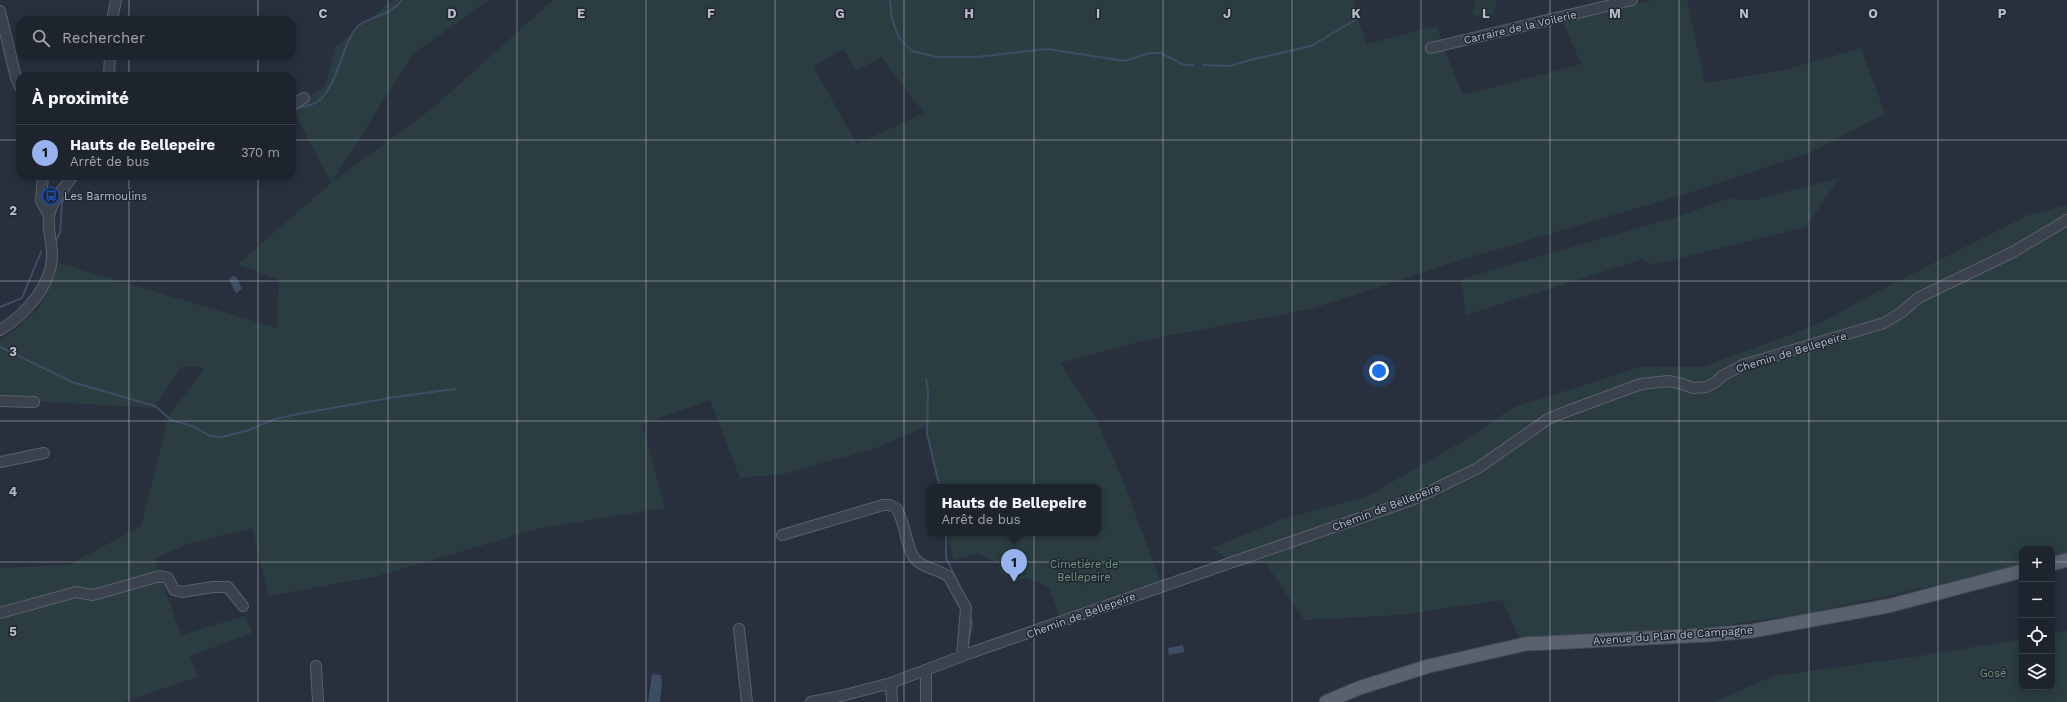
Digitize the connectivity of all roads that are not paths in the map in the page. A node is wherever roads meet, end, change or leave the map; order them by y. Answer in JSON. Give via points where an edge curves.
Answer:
{"nodes":[{"id":1,"x":116,"y":0,"type":"edge"},
{"id":2,"x":1632,"y":0,"type":"edge"},
{"id":3,"x":0,"y":11,"type":"edge"},
{"id":4,"x":113,"y":16,"type":"edge"},
{"id":5,"x":1431,"y":48,"type":"dead end"},
{"id":6,"x":110,"y":60,"type":"edge"},
{"id":7,"x":109,"y":72,"type":"edge"},
{"id":8,"x":16,"y":78,"type":"edge"},
{"id":9,"x":304,"y":98,"type":"dead end"},
{"id":10,"x":296,"y":102,"type":"edge"},
{"id":11,"x":43,"y":180,"type":"edge"},
{"id":12,"x":70,"y":180,"type":"edge"},
{"id":13,"x":49,"y":215,"type":"junction"},
{"id":14,"x":2067,"y":220,"type":"edge"},
{"id":15,"x":0,"y":330,"type":"edge"},
{"id":16,"x":0,"y":401,"type":"edge"},
{"id":17,"x":34,"y":402,"type":"dead end"},
{"id":18,"x":44,"y":453,"type":"dead end"},
{"id":19,"x":0,"y":462,"type":"edge"},
{"id":20,"x":782,"y":535,"type":"dead end"},
{"id":21,"x":2067,"y":560,"type":"edge"},
{"id":22,"x":2055,"y":563,"type":"edge"},
{"id":23,"x":2067,"y":566,"type":"edge"},
{"id":24,"x":2055,"y":569,"type":"edge"},
{"id":25,"x":2019,"y":572,"type":"edge"},
{"id":26,"x":2019,"y":579,"type":"edge"},
{"id":27,"x":243,"y":606,"type":"dead end"},
{"id":28,"x":0,"y":613,"type":"edge"},
{"id":29,"x":739,"y":629,"type":"dead end"},
{"id":30,"x":962,"y":656,"type":"junction"},
{"id":31,"x":316,"y":666,"type":"dead end"},
{"id":32,"x":926,"y":670,"type":"junction"},
{"id":33,"x":890,"y":684,"type":"junction"},
{"id":34,"x":318,"y":702,"type":"edge"},
{"id":35,"x":747,"y":702,"type":"edge"},
{"id":36,"x":811,"y":702,"type":"edge"},
{"id":37,"x":892,"y":702,"type":"edge"},
{"id":38,"x":926,"y":702,"type":"edge"},
{"id":39,"x":1326,"y":702,"type":"edge"},
{"id":40,"x":1344,"y":702,"type":"edge"}],
"edges":[{"from":1,"to":4,"type":"street"},
{"from":2,"to":5,"type":"street","name":"Carraire de la Voilerie"},
{"from":3,"to":8,"type":"street"},
{"from":6,"to":7,"type":"street"},
{"from":9,"to":10,"type":"street"},
{"from":11,"to":13,"type":"street","via":[[41,201]]},
{"from":12,"to":13,"type":"street","via":[[54,202]]},
{"from":13,"to":15,"type":"street","via":[[52,255],[49,272],[27,310]]},
{"from":14,"to":30,"type":"street","name":"Chemin de Bellepeire","via":[[2013,252],[1918,298],[1884,323],[1743,365],[1706,387],[1693,388],[1668,381],[1641,384],[1548,419],[1478,468],[1412,500]]},
{"from":16,"to":17,"type":"street"},
{"from":18,"to":19,"type":"street"},
{"from":20,"to":30,"type":"street","via":[[883,505],[896,508],[914,557],[924,566],[949,577],[966,608]]},
{"from":21,"to":22,"type":"main road"},
{"from":23,"to":24,"type":"main road"},
{"from":25,"to":39,"type":"main road","name":"Avenue du Plan de Campagne","via":[[1888,606],[1752,631],[1526,644],[1429,666],[1359,688]]},
{"from":26,"to":40,"type":"main road","name":"Avenue du Plan de Campagne","via":[[1874,616],[1756,637],[1508,654],[1428,674]]},
{"from":27,"to":28,"type":"street","via":[[228,587],[213,586],[182,592],[174,590],[168,578],[160,576],[93,595],[76,592]]},
{"from":29,"to":35,"type":"street"},
{"from":30,"to":32,"type":"street","name":"Chemin de Bellepeire"},
{"from":31,"to":34,"type":"street"},
{"from":32,"to":33,"type":"street","name":"Chemin de Bellepeire"},
{"from":32,"to":38,"type":"street"},
{"from":33,"to":36,"type":"street","name":"Chemin de Bellepeire"},
{"from":33,"to":37,"type":"street"}]}
